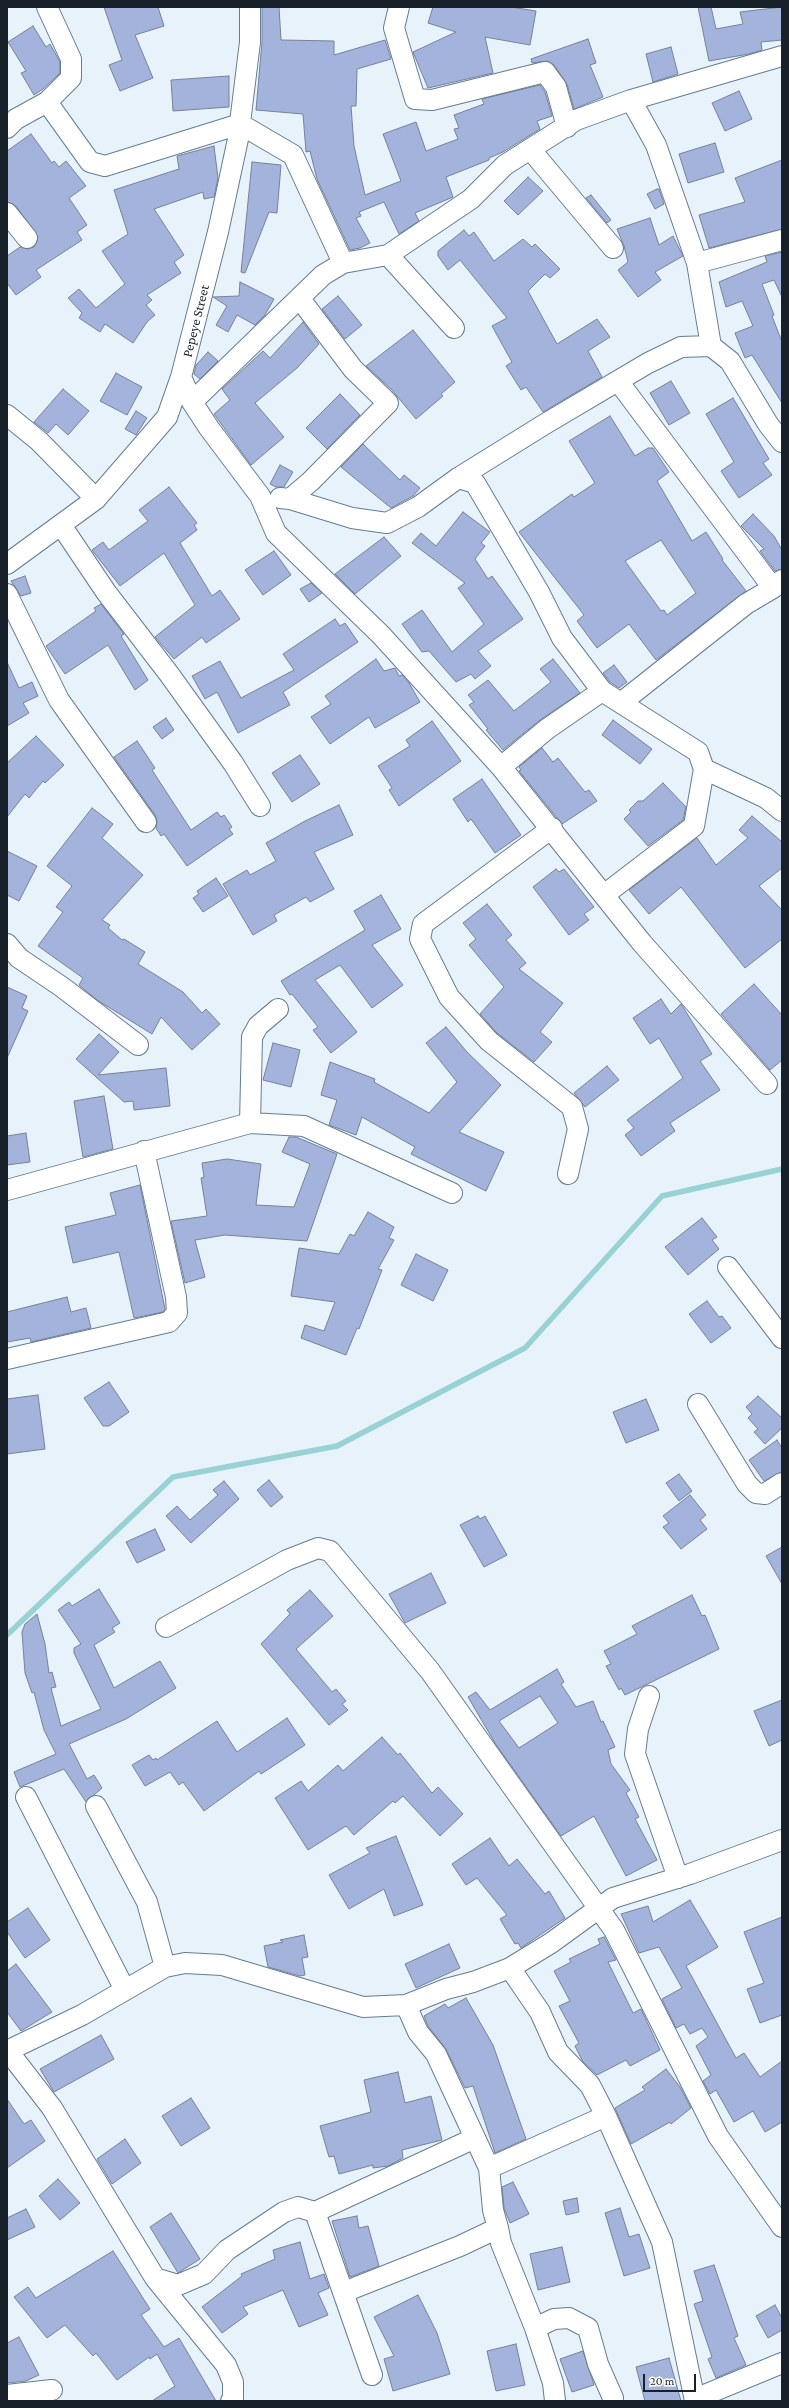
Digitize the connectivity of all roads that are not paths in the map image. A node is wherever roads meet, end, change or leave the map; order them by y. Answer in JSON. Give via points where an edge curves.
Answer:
{"nodes":[{"id":1,"x":47,"y":7,"type":"edge"},
{"id":2,"x":250,"y":7,"type":"edge"},
{"id":3,"x":398,"y":7,"type":"edge"},
{"id":4,"x":782,"y":56,"type":"edge"},
{"id":5,"x":631,"y":100,"type":"junction"},
{"id":6,"x":47,"y":102,"type":"junction"},
{"id":7,"x":240,"y":124,"type":"junction"},
{"id":8,"x":567,"y":127,"type":"junction"},
{"id":9,"x":7,"y":128,"type":"edge"},
{"id":10,"x":530,"y":149,"type":"junction"},
{"id":11,"x":7,"y":214,"type":"edge"},
{"id":12,"x":27,"y":238,"type":"dead end"},
{"id":13,"x":782,"y":240,"type":"edge"},
{"id":14,"x":613,"y":248,"type":"dead end"},
{"id":15,"x":388,"y":255,"type":"junction"},
{"id":16,"x":343,"y":263,"type":"junction"},
{"id":17,"x":697,"y":263,"type":"junction"},
{"id":18,"x":300,"y":299,"type":"junction"},
{"id":19,"x":454,"y":328,"type":"dead end"},
{"id":20,"x":711,"y":346,"type":"junction"},
{"id":21,"x":181,"y":377,"type":"junction"},
{"id":22,"x":618,"y":381,"type":"junction"},
{"id":23,"x":192,"y":402,"type":"junction"},
{"id":24,"x":7,"y":415,"type":"edge"},
{"id":25,"x":775,"y":420,"type":"edge"},
{"id":26,"x":782,"y":442,"type":"edge"},
{"id":27,"x":458,"y":478,"type":"junction"},
{"id":28,"x":260,"y":496,"type":"junction"},
{"id":29,"x":96,"y":499,"type":"junction"},
{"id":30,"x":290,"y":499,"type":"junction"},
{"id":31,"x":61,"y":525,"type":"junction"},
{"id":32,"x":7,"y":564,"type":"edge"},
{"id":33,"x":777,"y":584,"type":"edge"},
{"id":34,"x":7,"y":594,"type":"edge"},
{"id":35,"x":602,"y":691,"type":"junction"},
{"id":36,"x":622,"y":702,"type":"junction"},
{"id":37,"x":501,"y":767,"type":"junction"},
{"id":38,"x":704,"y":769,"type":"junction"},
{"id":39,"x":260,"y":806,"type":"dead end"},
{"id":40,"x":782,"y":811,"type":"edge"},
{"id":41,"x":146,"y":822,"type":"dead end"},
{"id":42,"x":552,"y":828,"type":"junction"},
{"id":43,"x":604,"y":894,"type":"junction"},
{"id":44,"x":7,"y":944,"type":"edge"},
{"id":45,"x":278,"y":1009,"type":"dead end"},
{"id":46,"x":138,"y":1045,"type":"dead end"},
{"id":47,"x":767,"y":1084,"type":"dead end"},
{"id":48,"x":250,"y":1123,"type":"junction"},
{"id":49,"x":144,"y":1151,"type":"junction"},
{"id":50,"x":568,"y":1174,"type":"dead end"},
{"id":51,"x":7,"y":1190,"type":"edge"},
{"id":52,"x":452,"y":1193,"type":"dead end"},
{"id":53,"x":728,"y":1267,"type":"dead end"},
{"id":54,"x":782,"y":1338,"type":"edge"},
{"id":55,"x":7,"y":1359,"type":"edge"},
{"id":56,"x":698,"y":1404,"type":"dead end"},
{"id":57,"x":782,"y":1483,"type":"edge"},
{"id":58,"x":166,"y":1627,"type":"dead end"},
{"id":59,"x":649,"y":1696,"type":"dead end"},
{"id":60,"x":26,"y":1797,"type":"dead end"},
{"id":61,"x":96,"y":1806,"type":"dead end"},
{"id":62,"x":782,"y":1840,"type":"edge"},
{"id":63,"x":678,"y":1878,"type":"junction"},
{"id":64,"x":596,"y":1909,"type":"junction"},
{"id":65,"x":165,"y":1967,"type":"junction"},
{"id":66,"x":510,"y":1968,"type":"junction"},
{"id":67,"x":125,"y":1990,"type":"junction"},
{"id":68,"x":406,"y":2005,"type":"junction"},
{"id":69,"x":8,"y":2051,"type":"edge"},
{"id":70,"x":606,"y":2116,"type":"junction"},
{"id":71,"x":475,"y":2138,"type":"junction"},
{"id":72,"x":489,"y":2168,"type":"junction"},
{"id":73,"x":315,"y":2212,"type":"junction"},
{"id":74,"x":782,"y":2227,"type":"edge"},
{"id":75,"x":498,"y":2228,"type":"junction"},
{"id":76,"x":155,"y":2278,"type":"junction"},
{"id":77,"x":344,"y":2292,"type":"junction"},
{"id":78,"x":535,"y":2328,"type":"junction"},
{"id":79,"x":782,"y":2363,"type":"edge"},
{"id":80,"x":372,"y":2375,"type":"dead end"},
{"id":81,"x":52,"y":2390,"type":"dead end"},
{"id":82,"x":7,"y":2395,"type":"edge"},
{"id":83,"x":613,"y":2398,"type":"dead end"},
{"id":84,"x":695,"y":2400,"type":"edge"},
{"id":85,"x":231,"y":2401,"type":"edge"},
{"id":86,"x":555,"y":2401,"type":"edge"}],
"edges":[{"from":1,"to":6,"type":"street","via":[[71,59],[71,78]]},
{"from":2,"to":7,"type":"street","name":"Pepeye Street","via":[[250,42]]},
{"from":3,"to":8,"type":"street","via":[[394,28],[415,99],[432,100],[546,72],[556,87]]},
{"from":4,"to":5,"type":"street"},
{"from":5,"to":8,"type":"street","via":[[576,120]]},
{"from":5,"to":17,"type":"street","via":[[656,145]]},
{"from":6,"to":7,"type":"street","via":[[90,162],[105,166]]},
{"from":6,"to":9,"type":"street","via":[[16,119]]},
{"from":7,"to":16,"type":"street","via":[[293,155]]},
{"from":7,"to":21,"type":"street","name":"Pepeye Street","via":[[218,232]]},
{"from":8,"to":10,"type":"street"},
{"from":10,"to":14,"type":"street"},
{"from":10,"to":15,"type":"street","via":[[505,165],[471,199]]},
{"from":11,"to":12,"type":"street"},
{"from":13,"to":17,"type":"street"},
{"from":15,"to":16,"type":"street"},
{"from":15,"to":19,"type":"street"},
{"from":16,"to":18,"type":"street","via":[[324,275]]},
{"from":17,"to":20,"type":"street"},
{"from":18,"to":23,"type":"street"},
{"from":18,"to":30,"type":"street","via":[[353,369],[388,404]]},
{"from":20,"to":22,"type":"street","via":[[681,348],[648,363]]},
{"from":20,"to":25,"type":"street","via":[[730,361]]},
{"from":21,"to":23,"type":"street"},
{"from":21,"to":29,"type":"street","name":"Pepeye Street","via":[[167,417]]},
{"from":22,"to":27,"type":"street"},
{"from":22,"to":33,"type":"street"},
{"from":23,"to":28,"type":"street"},
{"from":24,"to":29,"type":"street","via":[[39,441]]},
{"from":25,"to":26,"type":"street"},
{"from":27,"to":30,"type":"street","via":[[418,507],[387,523],[352,518]]},
{"from":27,"to":35,"type":"street","via":[[475,483],[539,592],[562,638]]},
{"from":28,"to":30,"type":"street"},
{"from":28,"to":37,"type":"street","via":[[276,533],[381,636]]},
{"from":29,"to":31,"type":"street","name":"Pepeye Street"},
{"from":31,"to":32,"type":"street","name":"Pepeye Street"},
{"from":31,"to":39,"type":"street","via":[[106,592],[229,757]]},
{"from":33,"to":36,"type":"street","via":[[746,604]]},
{"from":34,"to":41,"type":"street","via":[[59,700]]},
{"from":35,"to":36,"type":"street"},
{"from":35,"to":37,"type":"street","via":[[547,729]]},
{"from":36,"to":38,"type":"street","via":[[698,752]]},
{"from":37,"to":42,"type":"street"},
{"from":38,"to":40,"type":"street","via":[[766,798]]},
{"from":38,"to":43,"type":"street","via":[[694,826]]},
{"from":42,"to":43,"type":"street"},
{"from":42,"to":50,"type":"street","via":[[423,924],[420,939],[449,997],[489,1041],[572,1107],[578,1129]]},
{"from":43,"to":47,"type":"street","via":[[642,943]]},
{"from":44,"to":46,"type":"street","via":[[19,958],[62,986]]},
{"from":45,"to":48,"type":"street","via":[[258,1026],[252,1036]]},
{"from":48,"to":49,"type":"street"},
{"from":48,"to":52,"type":"street","via":[[304,1126]]},
{"from":49,"to":51,"type":"street"},
{"from":49,"to":55,"type":"street","via":[[176,1297],[177,1313],[169,1322]]},
{"from":53,"to":54,"type":"street"},
{"from":56,"to":57,"type":"street","via":[[747,1484],[756,1493],[765,1494]]},
{"from":58,"to":64,"type":"street","via":[[287,1560],[318,1548],[330,1551],[430,1671]]},
{"from":59,"to":63,"type":"street","via":[[638,1730],[635,1754]]},
{"from":60,"to":67,"type":"street"},
{"from":61,"to":65,"type":"street","via":[[147,1902]]},
{"from":62,"to":63,"type":"street"},
{"from":63,"to":64,"type":"street","via":[[613,1898]]},
{"from":64,"to":66,"type":"street","via":[[551,1943]]},
{"from":64,"to":74,"type":"street","via":[[614,1930],[718,2136]]},
{"from":65,"to":67,"type":"street"},
{"from":65,"to":68,"type":"street","via":[[185,1963],[222,1965],[363,2007]]},
{"from":66,"to":68,"type":"street","via":[[473,1982],[446,1988]]},
{"from":66,"to":70,"type":"street","via":[[540,2012],[558,2052],[590,2086]]},
{"from":67,"to":69,"type":"street","via":[[82,2015]]},
{"from":68,"to":71,"type":"street","via":[[418,2032],[436,2054]]},
{"from":69,"to":76,"type":"street","via":[[52,2108]]},
{"from":70,"to":72,"type":"street"},
{"from":70,"to":84,"type":"street","via":[[662,2242]]},
{"from":71,"to":72,"type":"street"},
{"from":71,"to":73,"type":"street"},
{"from":72,"to":75,"type":"street","via":[[493,2210]]},
{"from":73,"to":76,"type":"street","via":[[298,2207],[284,2212],[227,2250],[204,2274],[178,2285]]},
{"from":73,"to":77,"type":"street"},
{"from":75,"to":77,"type":"street","via":[[460,2246]]},
{"from":75,"to":78,"type":"street","via":[[501,2242]]},
{"from":76,"to":85,"type":"street","via":[[226,2365],[233,2382]]},
{"from":77,"to":80,"type":"street"},
{"from":78,"to":83,"type":"street","via":[[554,2319],[569,2318],[588,2328],[598,2364]]},
{"from":78,"to":86,"type":"street","via":[[553,2383]]},
{"from":79,"to":84,"type":"street"},
{"from":81,"to":82,"type":"street"}]}
